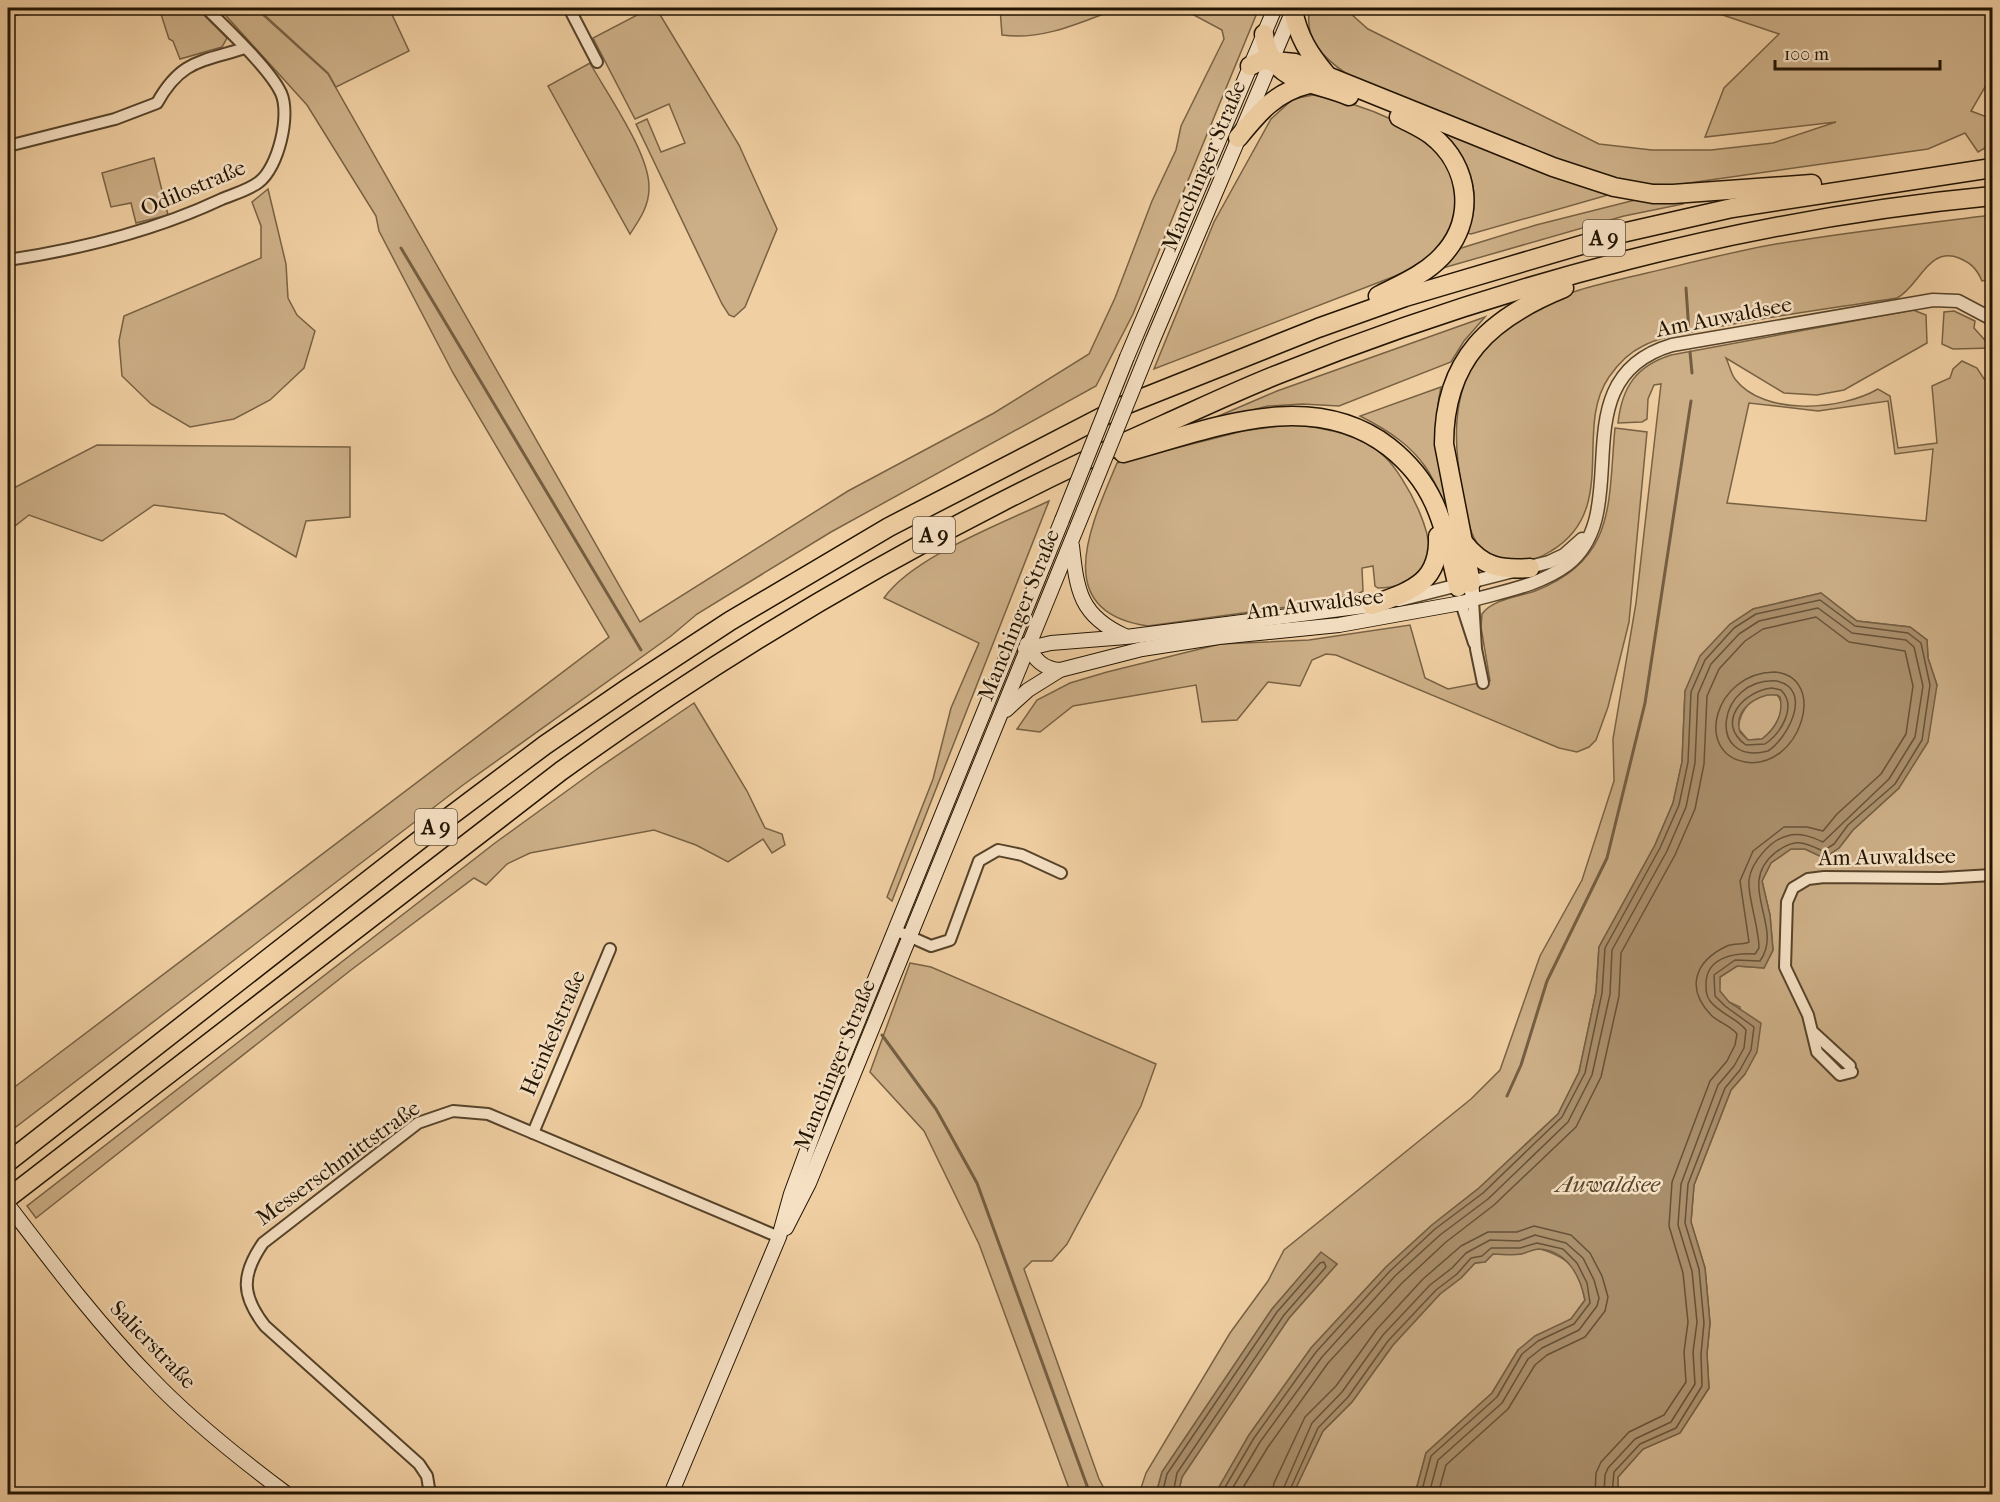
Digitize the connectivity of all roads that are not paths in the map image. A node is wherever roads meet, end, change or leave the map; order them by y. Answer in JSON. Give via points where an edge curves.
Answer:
{"nodes":[{"id":1,"x":206,"y":8,"type":"edge"},
{"id":2,"x":568,"y":8,"type":"edge"},
{"id":3,"x":1275,"y":8,"type":"edge"},
{"id":4,"x":1294,"y":9,"type":"edge"},
{"id":5,"x":1264,"y":34,"type":"junction"},
{"id":6,"x":245,"y":48,"type":"junction"},
{"id":7,"x":1272,"y":60,"type":"junction"},
{"id":8,"x":597,"y":62,"type":"dead end"},
{"id":9,"x":1250,"y":66,"type":"junction"},
{"id":10,"x":1327,"y":75,"type":"junction"},
{"id":11,"x":1309,"y":84,"type":"junction"},
{"id":12,"x":1238,"y":138,"type":"junction"},
{"id":13,"x":8,"y":146,"type":"edge"},
{"id":14,"x":1992,"y":168,"type":"edge"},
{"id":15,"x":1898,"y":180,"type":"junction"},
{"id":16,"x":1992,"y":196,"type":"edge"},
{"id":17,"x":1638,"y":258,"type":"junction"},
{"id":18,"x":8,"y":260,"type":"edge"},
{"id":19,"x":1992,"y":319,"type":"edge"},
{"id":20,"x":1318,"y":328,"type":"junction"},
{"id":21,"x":1066,"y":468,"type":"junction"},
{"id":22,"x":1435,"y":504,"type":"junction"},
{"id":23,"x":1591,"y":529,"type":"junction"},
{"id":24,"x":1464,"y":543,"type":"junction"},
{"id":25,"x":1071,"y":544,"type":"junction"},
{"id":26,"x":1530,"y":568,"type":"junction"},
{"id":27,"x":1466,"y":593,"type":"junction"},
{"id":28,"x":1372,"y":605,"type":"junction"},
{"id":29,"x":1023,"y":622,"type":"junction"},
{"id":30,"x":1126,"y":637,"type":"junction"},
{"id":31,"x":1029,"y":648,"type":"junction"},
{"id":32,"x":1006,"y":657,"type":"junction"},
{"id":33,"x":1060,"y":670,"type":"junction"},
{"id":34,"x":1483,"y":683,"type":"dead end"},
{"id":35,"x":1002,"y":714,"type":"junction"},
{"id":36,"x":1061,"y":873,"type":"dead end"},
{"id":37,"x":1992,"y":874,"type":"edge"},
{"id":38,"x":895,"y":930,"type":"junction"},
{"id":39,"x":909,"y":937,"type":"junction"},
{"id":40,"x":610,"y":949,"type":"dead end"},
{"id":41,"x":1851,"y":1069,"type":"dead end"},
{"id":42,"x":533,"y":1133,"type":"junction"},
{"id":43,"x":8,"y":1162,"type":"edge"},
{"id":44,"x":8,"y":1198,"type":"edge"},
{"id":45,"x":8,"y":1205,"type":"edge"},
{"id":46,"x":779,"y":1237,"type":"junction"},
{"id":47,"x":287,"y":1494,"type":"edge"},
{"id":48,"x":430,"y":1494,"type":"edge"},
{"id":49,"x":672,"y":1494,"type":"edge"}],
"edges":[{"from":1,"to":6,"type":"street","name":"Odilostraße"},
{"from":2,"to":8,"type":"street"},
{"from":3,"to":5,"type":"main road","name":"Manchinger Straße"},
{"from":4,"to":7,"type":"main road","name":"Manchinger Straße"},
{"from":4,"to":10,"type":"highway","via":[[1296,27],[1304,43]]},
{"from":5,"to":7,"type":"highway"},
{"from":5,"to":9,"type":"main road","name":"Manchinger Straße"},
{"from":6,"to":13,"type":"street","via":[[184,67],[157,103],[115,119]]},
{"from":6,"to":18,"type":"street","name":"Odilostraße","via":[[281,92],[285,106],[285,131],[260,182],[169,223]]},
{"from":7,"to":9,"type":"highway"},
{"from":7,"to":10,"type":"highway","via":[[1295,63]]},
{"from":7,"to":11,"type":"highway","via":[[1283,72]]},
{"from":7,"to":12,"type":"main road","name":"Manchinger Straße"},
{"from":9,"to":29,"type":"main road","name":"Manchinger Straße","bridge":true,"via":[[1127,357]]},
{"from":10,"to":15,"type":"highway","via":[[1584,179],[1638,192],[1673,194]]},
{"from":11,"to":12,"type":"highway","via":[[1279,95],[1264,106]]},
{"from":11,"to":20,"type":"highway","via":[[1341,92],[1432,136],[1453,158],[1461,174],[1466,206],[1458,233],[1442,257]]},
{"from":12,"to":25,"type":"main road","name":"Manchinger Straße","bridge":true},
{"from":14,"to":15,"type":"highway","number":"A 9"},
{"from":15,"to":20,"type":"highway","number":"A 9","via":[[1732,208],[1622,233],[1482,272]]},
{"from":16,"to":17,"type":"highway","number":"A 9","via":[[1765,230]]},
{"from":17,"to":21,"type":"highway","number":"A 9","via":[[1561,278],[1392,332],[1278,374]]},
{"from":17,"to":24,"type":"highway","via":[[1526,305],[1497,323],[1470,351],[1452,385],[1444,425],[1447,466]]},
{"from":19,"to":23,"type":"street","name":"Am Auwaldsee","via":[[1958,302],[1933,300],[1672,345],[1646,356],[1625,374],[1612,396]]},
{"from":20,"to":43,"type":"highway","number":"A 9","via":[[1125,405],[889,527],[730,621],[535,752]]},
{"from":21,"to":22,"type":"highway","via":[[1245,421],[1313,415],[1347,423],[1381,441],[1413,470]]},
{"from":21,"to":44,"type":"highway","number":"A 9","via":[[915,545],[804,608],[643,711]]},
{"from":22,"to":27,"type":"highway"},
{"from":22,"to":28,"type":"highway","via":[[1439,548],[1430,575],[1414,588]]},
{"from":23,"to":26,"type":"street","name":"Am Auwaldsee","via":[[1564,555]]},
{"from":23,"to":27,"type":"street","name":"Am Auwaldsee","via":[[1578,555],[1555,573],[1525,586]]},
{"from":24,"to":26,"type":"highway","via":[[1478,559],[1491,566]]},
{"from":24,"to":27,"type":"highway"},
{"from":25,"to":30,"type":"main road","via":[[1082,600],[1106,626]]},
{"from":25,"to":31,"type":"main road","name":"Manchinger Straße"},
{"from":26,"to":27,"type":"street","name":"Am Auwaldsee"},
{"from":27,"to":28,"type":"street","name":"Am Auwaldsee"},
{"from":27,"to":33,"type":"main road","name":"Am Auwaldsee","via":[[1339,625],[1142,649]]},
{"from":27,"to":34,"type":"street"},
{"from":28,"to":30,"type":"main road","name":"Am Auwaldsee"},
{"from":29,"to":31,"type":"main road"},
{"from":29,"to":32,"type":"main road","name":"Manchinger Straße"},
{"from":30,"to":31,"type":"main road","name":"Am Auwaldsee"},
{"from":31,"to":32,"type":"main road","name":"Am Auwaldsee"},
{"from":31,"to":33,"type":"main road","via":[[1039,663]]},
{"from":31,"to":35,"type":"main road","name":"Manchinger Straße"},
{"from":32,"to":38,"type":"main road","name":"Manchinger Straße"},
{"from":33,"to":35,"type":"main road","name":"Am Auwaldsee"},
{"from":35,"to":39,"type":"main road","name":"Manchinger Straße"},
{"from":36,"to":39,"type":"street","via":[[1010,851],[987,854],[979,861],[950,940],[931,946]]},
{"from":37,"to":41,"type":"street","name":"Am Auwaldsee","via":[[1941,878],[1824,876],[1793,888],[1787,902],[1785,967],[1814,1033],[1817,1052],[1840,1075]]},
{"from":38,"to":39,"type":"street"},
{"from":38,"to":46,"type":"main road","name":"Manchinger Straße","via":[[808,1146]]},
{"from":39,"to":46,"type":"main road","name":"Manchinger Straße","via":[[809,1183]]},
{"from":40,"to":42,"type":"street","name":"Heinkelstraße"},
{"from":42,"to":46,"type":"street","name":"Messerschmittstraße"},
{"from":42,"to":48,"type":"street","name":"Messerschmittstraße","via":[[470,1110],[453,1111],[418,1123],[263,1243],[248,1272],[248,1298],[265,1326],[420,1464]]},
{"from":45,"to":47,"type":"main road","name":"Salierstraße","via":[[152,1379],[228,1448]]},
{"from":46,"to":49,"type":"main road","name":"Manchinger Straße"}]}
